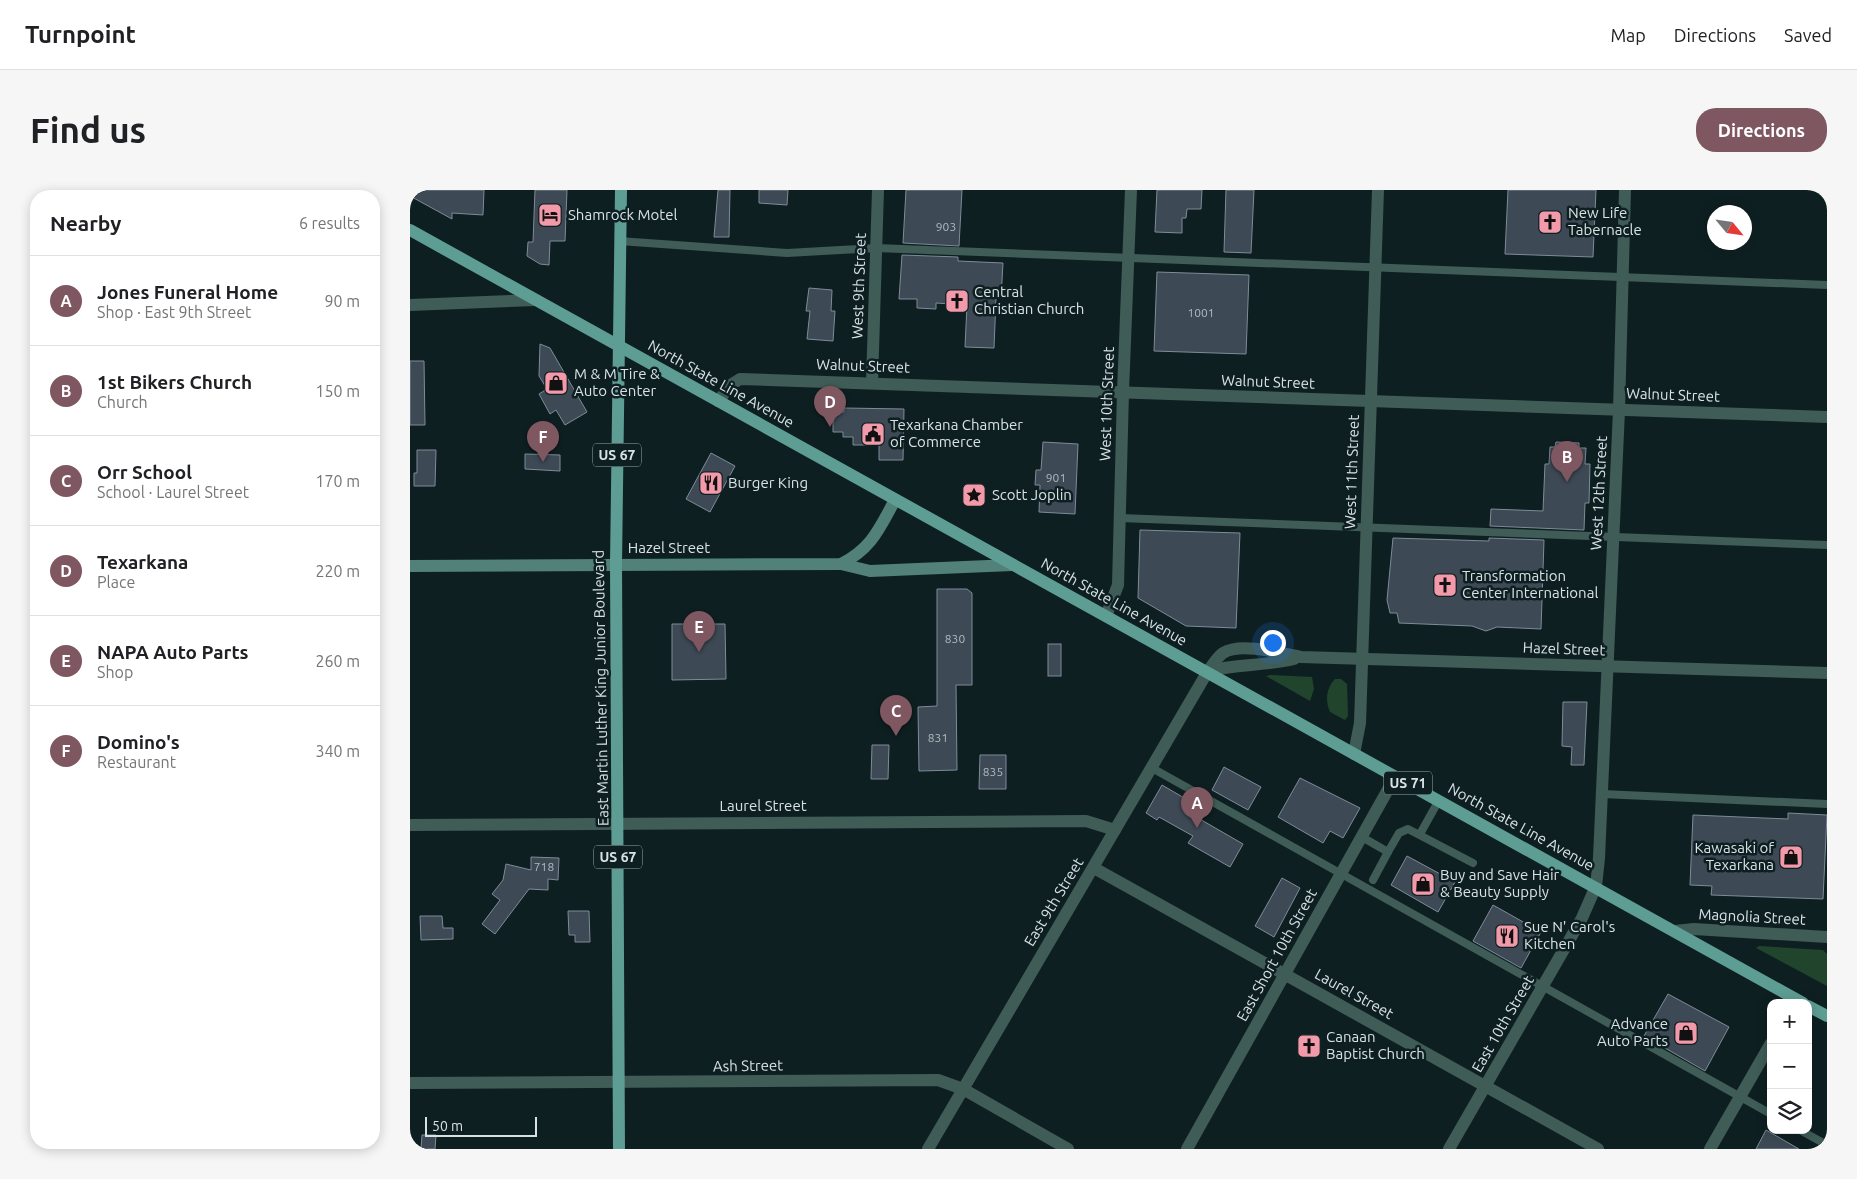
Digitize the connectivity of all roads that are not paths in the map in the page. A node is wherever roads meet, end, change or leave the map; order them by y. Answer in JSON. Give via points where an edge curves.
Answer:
{"nodes":[{"id":1,"x":622,"y":190,"type":"edge"},
{"id":2,"x":878,"y":190,"type":"edge"},
{"id":3,"x":1131,"y":190,"type":"edge"},
{"id":4,"x":1378,"y":190,"type":"edge"},
{"id":5,"x":1625,"y":190,"type":"edge"},
{"id":6,"x":410,"y":230,"type":"edge"},
{"id":7,"x":620,"y":241,"type":"junction"},
{"id":8,"x":876,"y":248,"type":"junction"},
{"id":9,"x":1128,"y":258,"type":"junction"},
{"id":10,"x":1376,"y":266,"type":"junction"},
{"id":11,"x":1623,"y":277,"type":"junction"},
{"id":12,"x":1827,"y":285,"type":"edge"},
{"id":13,"x":536,"y":300,"type":"junction"},
{"id":14,"x":410,"y":304,"type":"edge"},
{"id":15,"x":618,"y":346,"type":"junction"},
{"id":16,"x":872,"y":383,"type":"junction"},
{"id":17,"x":1123,"y":392,"type":"junction"},
{"id":18,"x":718,"y":401,"type":"junction"},
{"id":19,"x":1371,"y":402,"type":"junction"},
{"id":20,"x":1618,"y":410,"type":"junction"},
{"id":21,"x":1827,"y":417,"type":"edge"},
{"id":22,"x":895,"y":500,"type":"junction"},
{"id":23,"x":1120,"y":518,"type":"junction"},
{"id":24,"x":1366,"y":527,"type":"junction"},
{"id":25,"x":1613,"y":536,"type":"junction"},
{"id":26,"x":1827,"y":545,"type":"edge"},
{"id":27,"x":616,"y":564,"type":"junction"},
{"id":28,"x":841,"y":564,"type":"junction"},
{"id":29,"x":1012,"y":564,"type":"junction"},
{"id":30,"x":410,"y":566,"type":"edge"},
{"id":31,"x":1106,"y":616,"type":"junction"},
{"id":32,"x":1361,"y":658,"type":"junction"},
{"id":33,"x":1607,"y":667,"type":"junction"},
{"id":34,"x":1208,"y":672,"type":"junction"},
{"id":35,"x":1827,"y":673,"type":"edge"},
{"id":36,"x":1354,"y":754,"type":"junction"},
{"id":37,"x":1152,"y":768,"type":"junction"},
{"id":38,"x":1396,"y":777,"type":"junction"},
{"id":39,"x":1602,"y":794,"type":"junction"},
{"id":40,"x":1439,"y":800,"type":"junction"},
{"id":41,"x":1827,"y":804,"type":"edge"},
{"id":42,"x":618,"y":823,"type":"junction"},
{"id":43,"x":410,"y":825,"type":"edge"},
{"id":44,"x":1115,"y":830,"type":"junction"},
{"id":45,"x":1420,"y":834,"type":"junction"},
{"id":46,"x":1362,"y":837,"type":"junction"},
{"id":47,"x":1388,"y":852,"type":"junction"},
{"id":48,"x":1473,"y":863,"type":"dead end"},
{"id":49,"x":1094,"y":868,"type":"junction"},
{"id":50,"x":1341,"y":874,"type":"junction"},
{"id":51,"x":1373,"y":880,"type":"dead end"},
{"id":52,"x":1596,"y":886,"type":"junction"},
{"id":53,"x":1675,"y":931,"type":"junction"},
{"id":54,"x":1827,"y":937,"type":"edge"},
{"id":55,"x":1284,"y":974,"type":"junction"},
{"id":56,"x":1543,"y":987,"type":"junction"},
{"id":57,"x":1792,"y":999,"type":"edge"},
{"id":58,"x":1812,"y":1008,"type":"edge"},
{"id":59,"x":1827,"y":1016,"type":"edge"},
{"id":60,"x":1770,"y":1044,"type":"edge"},
{"id":61,"x":410,"y":1083,"type":"edge"},
{"id":62,"x":618,"y":1083,"type":"junction"},
{"id":63,"x":1486,"y":1086,"type":"junction"},
{"id":64,"x":963,"y":1089,"type":"junction"},
{"id":65,"x":1740,"y":1096,"type":"junction"},
{"id":66,"x":1767,"y":1112,"type":"edge"},
{"id":67,"x":1807,"y":1134,"type":"edge"},
{"id":68,"x":1827,"y":1145,"type":"edge"},
{"id":69,"x":619,"y":1149,"type":"edge"},
{"id":70,"x":928,"y":1149,"type":"edge"},
{"id":71,"x":1068,"y":1149,"type":"edge"},
{"id":72,"x":1187,"y":1149,"type":"edge"},
{"id":73,"x":1449,"y":1149,"type":"edge"},
{"id":74,"x":1598,"y":1149,"type":"edge"},
{"id":75,"x":1710,"y":1149,"type":"edge"}],
"edges":[{"from":1,"to":7,"type":"main road","number":"US 67"},
{"from":2,"to":8,"type":"street","name":"West 9th Street"},
{"from":3,"to":9,"type":"street","name":"West 10th Street"},
{"from":4,"to":10,"type":"street","name":"West 11th Street"},
{"from":5,"to":11,"type":"street","name":"West 12th Street"},
{"from":6,"to":13,"type":"main road","name":"North State Line Avenue"},
{"from":7,"to":8,"type":"lane","via":[[787,252]]},
{"from":7,"to":15,"type":"main road","number":"US 67"},
{"from":8,"to":9,"type":"lane"},
{"from":8,"to":16,"type":"street","name":"West 9th Street"},
{"from":9,"to":10,"type":"lane"},
{"from":9,"to":17,"type":"street","name":"West 10th Street"},
{"from":10,"to":11,"type":"lane"},
{"from":10,"to":19,"type":"street","name":"West 11th Street"},
{"from":11,"to":12,"type":"lane"},
{"from":11,"to":20,"type":"street","name":"West 12th Street"},
{"from":13,"to":14,"type":"street"},
{"from":13,"to":15,"type":"main road","name":"North State Line Avenue"},
{"from":15,"to":18,"type":"main road","name":"North State Line Avenue"},
{"from":15,"to":27,"type":"main road","name":"East Martin Luther King Junior Boulevard","number":"US 67"},
{"from":16,"to":17,"type":"street","name":"Walnut Street"},
{"from":16,"to":18,"type":"street","name":"Walnut Street","via":[[740,379]]},
{"from":17,"to":19,"type":"street","name":"Walnut Street"},
{"from":17,"to":23,"type":"street","name":"West 10th Street"},
{"from":18,"to":22,"type":"main road","name":"North State Line Avenue"},
{"from":19,"to":20,"type":"street","name":"Walnut Street"},
{"from":19,"to":24,"type":"street","name":"West 11th Street"},
{"from":20,"to":21,"type":"street","name":"Walnut Street"},
{"from":20,"to":25,"type":"street","name":"West 12th Street"},
{"from":22,"to":28,"type":"main road","name":"Hazel Street","via":[[869,546]]},
{"from":22,"to":29,"type":"main road","name":"North State Line Avenue"},
{"from":23,"to":24,"type":"lane"},
{"from":23,"to":31,"type":"street","name":"West 10th Street","via":[[1118,585]]},
{"from":24,"to":25,"type":"lane"},
{"from":24,"to":32,"type":"street","name":"West 11th Street"},
{"from":25,"to":26,"type":"lane"},
{"from":25,"to":33,"type":"street","name":"West 12th Street"},
{"from":27,"to":28,"type":"main road","name":"Hazel Street"},
{"from":27,"to":30,"type":"main road","name":"Hazel Street"},
{"from":27,"to":42,"type":"main road","name":"East Martin Luther King Junior Boulevard","number":"US 67"},
{"from":28,"to":29,"type":"main road","via":[[870,571]]},
{"from":29,"to":31,"type":"main road","name":"North State Line Avenue","number":"US 71"},
{"from":31,"to":34,"type":"main road","name":"North State Line Avenue","number":"US 71"},
{"from":32,"to":33,"type":"street","name":"Hazel Street"},
{"from":32,"to":34,"type":"street","name":"Hazel Street","via":[[1301,657],[1261,650],[1230,650],[1218,657]]},
{"from":32,"to":36,"type":"street","name":"West 11th Street","via":[[1360,723]]},
{"from":33,"to":35,"type":"street","name":"Hazel Street"},
{"from":33,"to":39,"type":"street","name":"West 12th Street"},
{"from":34,"to":36,"type":"main road","name":"North State Line Avenue","number":"US 71"},
{"from":34,"to":37,"type":"street","name":"East 9th Street"},
{"from":36,"to":38,"type":"main road","name":"North State Line Avenue","number":"US 71"},
{"from":37,"to":44,"type":"street","name":"East 9th Street"},
{"from":37,"to":50,"type":"lane"},
{"from":38,"to":40,"type":"main road","name":"North State Line Avenue","number":"US 71"},
{"from":38,"to":46,"type":"street","name":"East Short 10th Street"},
{"from":39,"to":41,"type":"lane"},
{"from":39,"to":52,"type":"street","name":"West 12th Street"},
{"from":40,"to":45,"type":"lane"},
{"from":40,"to":52,"type":"main road","name":"North State Line Avenue","number":"US 71"},
{"from":42,"to":43,"type":"street","name":"Laurel Street"},
{"from":42,"to":44,"type":"street","name":"Laurel Street","via":[[1086,821]]},
{"from":42,"to":62,"type":"main road","name":"East Martin Luther King Junior Boulevard","number":"US 67"},
{"from":44,"to":49,"type":"street","name":"East 9th Street"},
{"from":45,"to":47,"type":"lane","via":[[1403,830]]},
{"from":45,"to":48,"type":"lane"},
{"from":46,"to":47,"type":"lane"},
{"from":46,"to":50,"type":"street","name":"East Short 10th Street"},
{"from":47,"to":51,"type":"lane"},
{"from":49,"to":55,"type":"street","name":"Laurel Street"},
{"from":49,"to":64,"type":"street","name":"East 9th Street"},
{"from":50,"to":55,"type":"street","name":"East Short 10th Street"},
{"from":50,"to":56,"type":"lane"},
{"from":52,"to":53,"type":"main road","name":"North State Line Avenue","number":"US 71"},
{"from":52,"to":56,"type":"street","name":"East 10th Street","via":[[1587,910]]},
{"from":53,"to":54,"type":"street","name":"Magnolia Street","via":[[1694,929]]},
{"from":53,"to":57,"type":"main road","name":"North State Line Avenue","number":"US 71"},
{"from":55,"to":63,"type":"street","name":"Laurel Street"},
{"from":55,"to":72,"type":"street","name":"East Short 10th Street"},
{"from":56,"to":63,"type":"street","name":"East 10th Street"},
{"from":56,"to":65,"type":"lane"},
{"from":58,"to":59,"type":"main road"},
{"from":60,"to":65,"type":"street"},
{"from":61,"to":62,"type":"street","name":"Ash Street"},
{"from":62,"to":64,"type":"street","name":"Ash Street","via":[[931,1080]]},
{"from":62,"to":69,"type":"main road","name":"East Martin Luther King Junior Boulevard","number":"US 67"},
{"from":63,"to":73,"type":"street","name":"East 10th Street"},
{"from":63,"to":74,"type":"street","name":"Laurel Street"},
{"from":64,"to":70,"type":"street","name":"East 9th Street"},
{"from":64,"to":71,"type":"street","name":"Ash Street"},
{"from":65,"to":66,"type":"lane"},
{"from":65,"to":75,"type":"street"},
{"from":67,"to":68,"type":"lane"}]}
